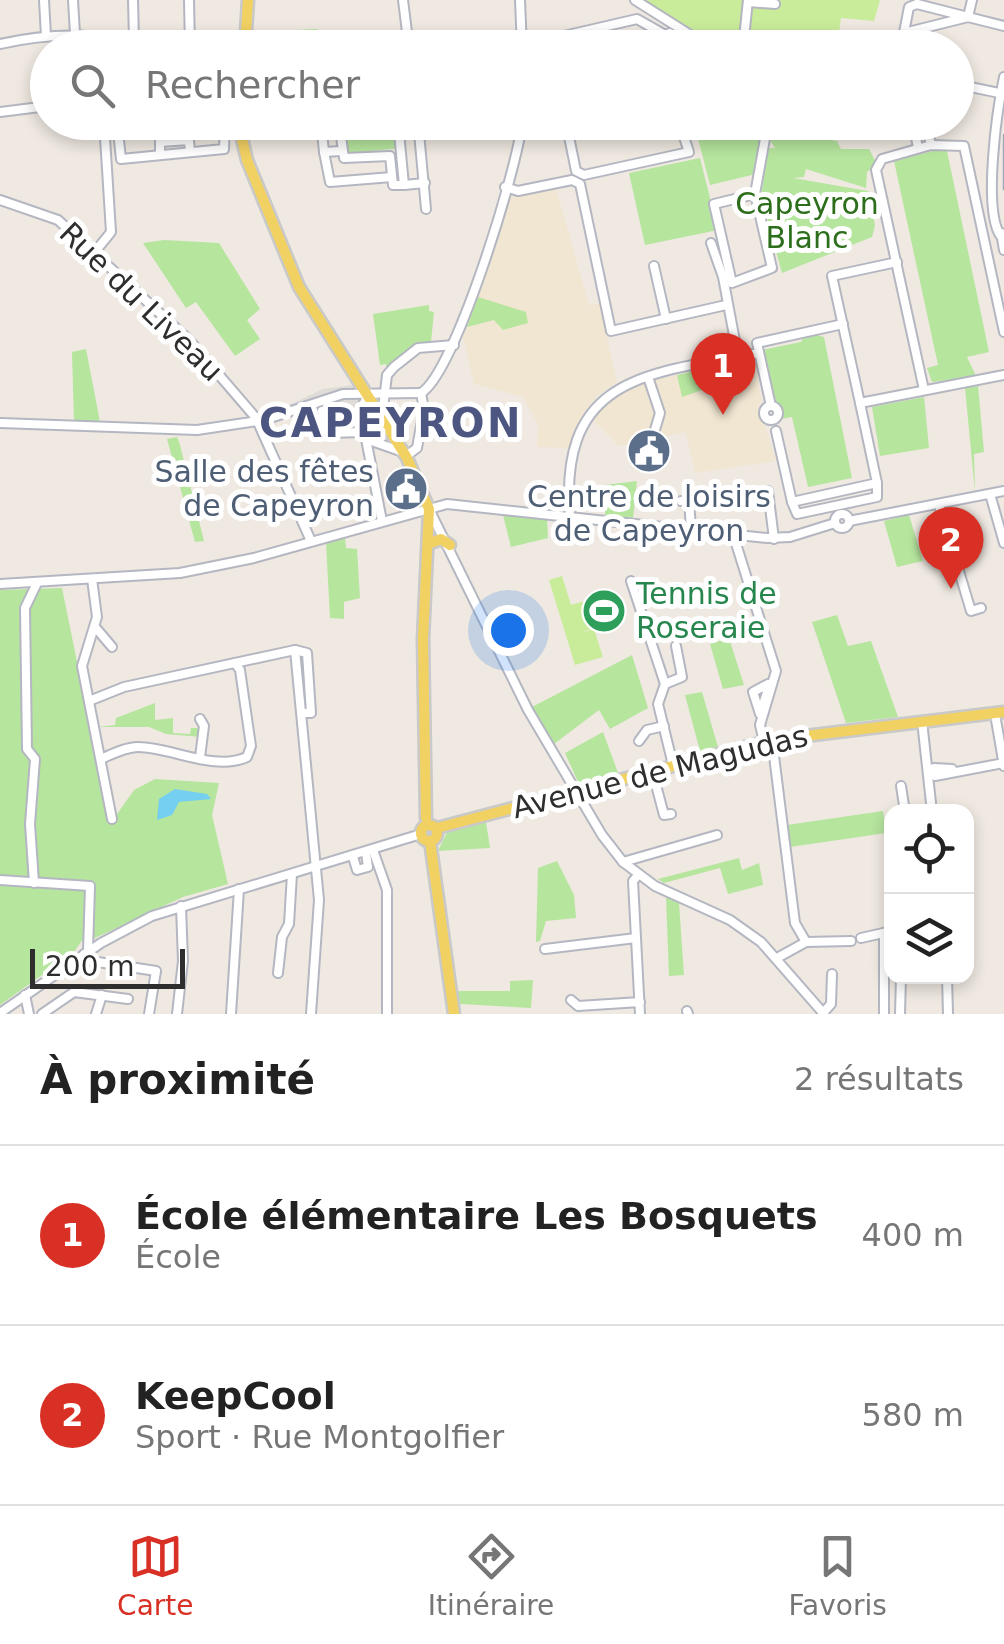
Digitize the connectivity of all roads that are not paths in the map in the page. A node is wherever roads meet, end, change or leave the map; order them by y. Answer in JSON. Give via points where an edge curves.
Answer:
{"nodes":[{"id":1,"x":44,"y":0,"type":"edge"},
{"id":2,"x":74,"y":0,"type":"edge"},
{"id":3,"x":133,"y":0,"type":"edge"},
{"id":4,"x":189,"y":0,"type":"edge"},
{"id":5,"x":248,"y":0,"type":"edge"},
{"id":6,"x":404,"y":0,"type":"edge"},
{"id":7,"x":520,"y":0,"type":"edge"},
{"id":8,"x":635,"y":0,"type":"edge"},
{"id":9,"x":972,"y":0,"type":"edge"},
{"id":10,"x":748,"y":1,"type":"edge"},
{"id":11,"x":918,"y":2,"type":"edge"},
{"id":12,"x":775,"y":4,"type":"dead end"},
{"id":13,"x":968,"y":17,"type":"junction"},
{"id":14,"x":675,"y":25,"type":"junction"},
{"id":15,"x":1004,"y":26,"type":"edge"},
{"id":16,"x":46,"y":30,"type":"edge"},
{"id":17,"x":75,"y":30,"type":"edge"},
{"id":18,"x":134,"y":30,"type":"edge"},
{"id":19,"x":190,"y":30,"type":"edge"},
{"id":20,"x":246,"y":30,"type":"edge"},
{"id":21,"x":406,"y":30,"type":"edge"},
{"id":22,"x":521,"y":30,"type":"edge"},
{"id":23,"x":589,"y":30,"type":"edge"},
{"id":24,"x":656,"y":30,"type":"edge"},
{"id":25,"x":671,"y":30,"type":"edge"},
{"id":26,"x":683,"y":30,"type":"edge"},
{"id":27,"x":745,"y":30,"type":"edge"},
{"id":28,"x":904,"y":30,"type":"edge"},
{"id":29,"x":913,"y":30,"type":"edge"},
{"id":30,"x":30,"y":39,"type":"edge"},
{"id":31,"x":0,"y":44,"type":"edge"},
{"id":32,"x":1004,"y":77,"type":"edge"},
{"id":33,"x":974,"y":87,"type":"edge"},
{"id":34,"x":1003,"y":93,"type":"edge"},
{"id":35,"x":30,"y":108,"type":"edge"},
{"id":36,"x":0,"y":112,"type":"edge"},
{"id":37,"x":107,"y":140,"type":"edge"},
{"id":38,"x":118,"y":140,"type":"edge"},
{"id":39,"x":188,"y":140,"type":"edge"},
{"id":40,"x":188,"y":140,"type":"edge"},
{"id":41,"x":224,"y":140,"type":"edge"},
{"id":42,"x":241,"y":140,"type":"edge"},
{"id":43,"x":323,"y":140,"type":"edge"},
{"id":44,"x":339,"y":140,"type":"edge"},
{"id":45,"x":400,"y":140,"type":"edge"},
{"id":46,"x":420,"y":140,"type":"edge"},
{"id":47,"x":517,"y":140,"type":"edge"},
{"id":48,"x":570,"y":140,"type":"edge"},
{"id":49,"x":684,"y":140,"type":"edge"},
{"id":50,"x":764,"y":140,"type":"edge"},
{"id":51,"x":916,"y":140,"type":"edge"},
{"id":52,"x":930,"y":140,"type":"edge"},
{"id":53,"x":931,"y":146,"type":"junction"},
{"id":54,"x":918,"y":148,"type":"junction"},
{"id":55,"x":340,"y":151,"type":"junction"},
{"id":56,"x":324,"y":152,"type":"junction"},
{"id":57,"x":392,"y":177,"type":"junction"},
{"id":58,"x":425,"y":184,"type":"junction"},
{"id":59,"x":404,"y":186,"type":"junction"},
{"id":60,"x":505,"y":187,"type":"junction"},
{"id":61,"x":754,"y":194,"type":"junction"},
{"id":62,"x":0,"y":200,"type":"edge"},
{"id":63,"x":998,"y":206,"type":"edge"},
{"id":64,"x":426,"y":209,"type":"dead end"},
{"id":65,"x":711,"y":243,"type":"dead end"},
{"id":66,"x":1004,"y":250,"type":"edge"},
{"id":67,"x":94,"y":252,"type":"junction"},
{"id":68,"x":897,"y":262,"type":"junction"},
{"id":69,"x":654,"y":266,"type":"dead end"},
{"id":70,"x":726,"y":305,"type":"junction"},
{"id":71,"x":666,"y":319,"type":"junction"},
{"id":72,"x":843,"y":324,"type":"junction"},
{"id":73,"x":1004,"y":332,"type":"edge"},
{"id":74,"x":454,"y":345,"type":"junction"},
{"id":75,"x":760,"y":353,"type":"junction"},
{"id":76,"x":738,"y":357,"type":"junction"},
{"id":77,"x":1004,"y":375,"type":"edge"},
{"id":78,"x":648,"y":377,"type":"junction"},
{"id":79,"x":924,"y":390,"type":"junction"},
{"id":80,"x":421,"y":393,"type":"junction"},
{"id":81,"x":368,"y":396,"type":"junction"},
{"id":82,"x":386,"y":396,"type":"junction"},
{"id":83,"x":860,"y":403,"type":"junction"},
{"id":84,"x":771,"y":406,"type":"dead end"},
{"id":85,"x":322,"y":411,"type":"dead end"},
{"id":86,"x":382,"y":416,"type":"junction"},
{"id":87,"x":256,"y":418,"type":"junction"},
{"id":88,"x":0,"y":422,"type":"edge"},
{"id":89,"x":776,"y":431,"type":"dead end"},
{"id":90,"x":366,"y":436,"type":"junction"},
{"id":91,"x":638,"y":439,"type":"dead end"},
{"id":92,"x":405,"y":454,"type":"junction"},
{"id":93,"x":877,"y":483,"type":"junction"},
{"id":94,"x":1004,"y":491,"type":"edge"},
{"id":95,"x":834,"y":493,"type":"junction"},
{"id":96,"x":990,"y":494,"type":"junction"},
{"id":97,"x":792,"y":502,"type":"junction"},
{"id":98,"x":939,"y":505,"type":"junction"},
{"id":99,"x":429,"y":509,"type":"junction"},
{"id":100,"x":837,"y":514,"type":"junction"},
{"id":101,"x":570,"y":517,"type":"junction"},
{"id":102,"x":382,"y":521,"type":"junction"},
{"id":103,"x":691,"y":530,"type":"junction"},
{"id":104,"x":733,"y":534,"type":"junction"},
{"id":105,"x":774,"y":538,"type":"junction"},
{"id":106,"x":312,"y":542,"type":"junction"},
{"id":107,"x":1004,"y":543,"type":"edge"},
{"id":108,"x":428,"y":544,"type":"junction"},
{"id":109,"x":450,"y":545,"type":"junction"},
{"id":110,"x":92,"y":579,"type":"junction"},
{"id":111,"x":37,"y":582,"type":"junction"},
{"id":112,"x":631,"y":582,"type":"dead end"},
{"id":113,"x":0,"y":584,"type":"edge"},
{"id":114,"x":976,"y":609,"type":"dead end"},
{"id":115,"x":95,"y":627,"type":"junction"},
{"id":116,"x":676,"y":646,"type":"dead end"},
{"id":117,"x":112,"y":647,"type":"dead end"},
{"id":118,"x":235,"y":663,"type":"junction"},
{"id":119,"x":776,"y":678,"type":"junction"},
{"id":120,"x":666,"y":684,"type":"junction"},
{"id":121,"x":90,"y":701,"type":"junction"},
{"id":122,"x":999,"y":713,"type":"edge"},
{"id":123,"x":200,"y":719,"type":"dead end"},
{"id":124,"x":922,"y":721,"type":"junction"},
{"id":125,"x":760,"y":725,"type":"junction"},
{"id":126,"x":664,"y":726,"type":"junction"},
{"id":127,"x":639,"y":741,"type":"dead end"},
{"id":128,"x":768,"y":741,"type":"junction"},
{"id":129,"x":200,"y":757,"type":"junction"},
{"id":130,"x":100,"y":759,"type":"junction"},
{"id":131,"x":673,"y":764,"type":"junction"},
{"id":132,"x":1004,"y":764,"type":"edge"},
{"id":133,"x":652,"y":770,"type":"junction"},
{"id":134,"x":952,"y":770,"type":"dead end"},
{"id":135,"x":902,"y":786,"type":"dead end"},
{"id":136,"x":575,"y":791,"type":"junction"},
{"id":137,"x":904,"y":804,"type":"edge"},
{"id":138,"x":931,"y":804,"type":"edge"},
{"id":139,"x":671,"y":814,"type":"dead end"},
{"id":140,"x":112,"y":819,"type":"dead end"},
{"id":141,"x":428,"y":829,"type":"junction"},
{"id":142,"x":717,"y":835,"type":"dead end"},
{"id":143,"x":369,"y":852,"type":"junction"},
{"id":144,"x":353,"y":857,"type":"junction"},
{"id":145,"x":623,"y":862,"type":"junction"},
{"id":146,"x":318,"y":866,"type":"junction"},
{"id":147,"x":292,"y":874,"type":"junction"},
{"id":148,"x":638,"y":874,"type":"junction"},
{"id":149,"x":0,"y":880,"type":"edge"},
{"id":150,"x":34,"y":883,"type":"junction"},
{"id":151,"x":239,"y":888,"type":"junction"},
{"id":152,"x":180,"y":906,"type":"junction"},
{"id":153,"x":884,"y":933,"type":"edge"},
{"id":154,"x":636,"y":938,"type":"junction"},
{"id":155,"x":861,"y":938,"type":"dead end"},
{"id":156,"x":806,"y":942,"type":"junction"},
{"id":157,"x":850,"y":942,"type":"dead end"},
{"id":158,"x":545,"y":949,"type":"dead end"},
{"id":159,"x":86,"y":953,"type":"junction"},
{"id":160,"x":776,"y":958,"type":"junction"},
{"id":161,"x":278,"y":974,"type":"dead end"},
{"id":162,"x":832,"y":974,"type":"dead end"},
{"id":163,"x":885,"y":984,"type":"edge"},
{"id":164,"x":900,"y":984,"type":"edge"},
{"id":165,"x":947,"y":984,"type":"edge"},
{"id":166,"x":25,"y":995,"type":"junction"},
{"id":167,"x":102,"y":995,"type":"junction"},
{"id":168,"x":128,"y":999,"type":"dead end"},
{"id":169,"x":571,"y":1000,"type":"dead end"},
{"id":170,"x":640,"y":1002,"type":"junction"},
{"id":171,"x":1,"y":1011,"type":"edge"},
{"id":172,"x":29,"y":1014,"type":"edge"},
{"id":173,"x":42,"y":1014,"type":"edge"},
{"id":174,"x":96,"y":1014,"type":"edge"},
{"id":175,"x":150,"y":1014,"type":"edge"},
{"id":176,"x":177,"y":1014,"type":"edge"},
{"id":177,"x":231,"y":1014,"type":"edge"},
{"id":178,"x":312,"y":1014,"type":"edge"},
{"id":179,"x":387,"y":1014,"type":"edge"},
{"id":180,"x":454,"y":1014,"type":"edge"},
{"id":181,"x":640,"y":1014,"type":"edge"},
{"id":182,"x":823,"y":1014,"type":"edge"},
{"id":183,"x":884,"y":1014,"type":"edge"},
{"id":184,"x":900,"y":1014,"type":"edge"},
{"id":185,"x":948,"y":1014,"type":"edge"}],
"edges":[{"from":1,"to":16,"type":"street"},
{"from":2,"to":17,"type":"street"},
{"from":3,"to":18,"type":"street"},
{"from":4,"to":19,"type":"street"},
{"from":5,"to":20,"type":"main road"},
{"from":6,"to":21,"type":"street"},
{"from":7,"to":22,"type":"street"},
{"from":8,"to":14,"type":"street"},
{"from":9,"to":13,"type":"street"},
{"from":10,"to":12,"type":"street"},
{"from":10,"to":27,"type":"street"},
{"from":11,"to":13,"type":"street"},
{"from":11,"to":28,"type":"street","via":[[909,8]]},
{"from":13,"to":15,"type":"street"},
{"from":13,"to":29,"type":"street"},
{"from":14,"to":25,"type":"street"},
{"from":14,"to":26,"type":"street"},
{"from":23,"to":24,"type":"street","via":[[637,19]]},
{"from":30,"to":31,"type":"street"},
{"from":32,"to":34,"type":"street"},
{"from":33,"to":34,"type":"street"},
{"from":34,"to":63,"type":"street"},
{"from":35,"to":36,"type":"street"},
{"from":37,"to":67,"type":"street","via":[[110,232]]},
{"from":38,"to":39,"type":"street","via":[[120,159],[160,155],[160,142]]},
{"from":40,"to":41,"type":"street","via":[[190,152],[224,149]]},
{"from":42,"to":81,"type":"main road","via":[[300,287]]},
{"from":43,"to":56,"type":"street"},
{"from":44,"to":55,"type":"street"},
{"from":45,"to":59,"type":"street"},
{"from":46,"to":58,"type":"street"},
{"from":47,"to":60,"type":"street"},
{"from":48,"to":49,"type":"street","via":[[576,171],[584,175],[688,152]]},
{"from":50,"to":61,"type":"street"},
{"from":51,"to":54,"type":"street"},
{"from":52,"to":53,"type":"street"},
{"from":53,"to":54,"type":"street"},
{"from":53,"to":73,"type":"street","via":[[964,146]]},
{"from":54,"to":68,"type":"street","via":[[882,159],[876,170]]},
{"from":55,"to":56,"type":"street"},
{"from":55,"to":57,"type":"street","via":[[347,159],[390,156]]},
{"from":56,"to":57,"type":"street","via":[[330,182]]},
{"from":57,"to":59,"type":"street","via":[[393,186]]},
{"from":58,"to":59,"type":"street"},
{"from":58,"to":64,"type":"street"},
{"from":60,"to":71,"type":"street","via":[[580,184],[611,331]]},
{"from":60,"to":74,"type":"street"},
{"from":61,"to":61,"type":"street","via":[[772,268],[732,283],[714,204]]},
{"from":62,"to":67,"type":"street","name":"Rue du Liveau","via":[[49,215]]},
{"from":63,"to":66,"type":"street"},
{"from":65,"to":70,"type":"street"},
{"from":67,"to":87,"type":"street","name":"Rue du Liveau","via":[[182,332]]},
{"from":68,"to":72,"type":"street","via":[[832,276]]},
{"from":68,"to":79,"type":"street"},
{"from":69,"to":71,"type":"street"},
{"from":70,"to":71,"type":"street"},
{"from":70,"to":76,"type":"street"},
{"from":72,"to":75,"type":"street","via":[[757,344]]},
{"from":72,"to":83,"type":"street"},
{"from":74,"to":80,"type":"street"},
{"from":74,"to":82,"type":"street","via":[[418,348],[387,375]]},
{"from":75,"to":76,"type":"street"},
{"from":75,"to":84,"type":"street"},
{"from":76,"to":78,"type":"street"},
{"from":77,"to":79,"type":"street"},
{"from":78,"to":91,"type":"street","via":[[660,413],[654,433]]},
{"from":78,"to":101,"type":"street","via":[[604,396],[584,422]]},
{"from":79,"to":83,"type":"street"},
{"from":80,"to":82,"type":"street"},
{"from":80,"to":92,"type":"street","via":[[417,448]]},
{"from":81,"to":82,"type":"street"},
{"from":81,"to":86,"type":"main road"},
{"from":81,"to":87,"type":"street","via":[[344,394]]},
{"from":81,"to":90,"type":"street","via":[[361,408]]},
{"from":82,"to":86,"type":"street"},
{"from":83,"to":93,"type":"street"},
{"from":85,"to":90,"type":"street","via":[[327,433]]},
{"from":86,"to":92,"type":"main road"},
{"from":87,"to":88,"type":"street","via":[[197,430]]},
{"from":87,"to":106,"type":"street","name":"Rue du Liveau"},
{"from":89,"to":97,"type":"street"},
{"from":90,"to":92,"type":"street"},
{"from":90,"to":102,"type":"street"},
{"from":92,"to":99,"type":"main road"},
{"from":93,"to":95,"type":"street"},
{"from":93,"to":100,"type":"street","via":[[877,498]]},
{"from":94,"to":96,"type":"street"},
{"from":95,"to":97,"type":"street"},
{"from":95,"to":100,"type":"street"},
{"from":96,"to":98,"type":"street"},
{"from":96,"to":107,"type":"street"},
{"from":97,"to":100,"type":"street","via":[[795,514]]},
{"from":98,"to":100,"type":"street","via":[[849,520],[842,528]]},
{"from":98,"to":114,"type":"street"},
{"from":99,"to":101,"type":"street","via":[[447,504]]},
{"from":99,"to":102,"type":"street"},
{"from":99,"to":108,"type":"main road"},
{"from":99,"to":109,"type":"street"},
{"from":100,"to":105,"type":"street"},
{"from":101,"to":103,"type":"street"},
{"from":102,"to":106,"type":"street"},
{"from":103,"to":104,"type":"street"},
{"from":103,"to":105,"type":"street","via":[[685,501],[768,491]]},
{"from":104,"to":105,"type":"street"},
{"from":104,"to":119,"type":"street"},
{"from":106,"to":110,"type":"street","via":[[180,573]]},
{"from":108,"to":109,"type":"main road","via":[[441,539]]},
{"from":108,"to":141,"type":"main road"},
{"from":109,"to":136,"type":"street"},
{"from":110,"to":111,"type":"street"},
{"from":110,"to":115,"type":"street"},
{"from":111,"to":113,"type":"street"},
{"from":111,"to":150,"type":"street","via":[[25,608],[27,748],[36,759]]},
{"from":112,"to":120,"type":"street"},
{"from":115,"to":117,"type":"street"},
{"from":115,"to":121,"type":"street","via":[[82,659]]},
{"from":116,"to":120,"type":"street","via":[[682,677]]},
{"from":118,"to":121,"type":"street","via":[[124,686]]},
{"from":118,"to":129,"type":"street","via":[[250,752],[242,760]]},
{"from":118,"to":146,"type":"street","via":[[306,653],[311,713],[301,713]]},
{"from":119,"to":125,"type":"street"},
{"from":119,"to":125,"type":"street","via":[[749,687]]},
{"from":120,"to":126,"type":"street","via":[[658,704]]},
{"from":121,"to":130,"type":"street"},
{"from":122,"to":124,"type":"main road","name":"Avenue de Magudas"},
{"from":122,"to":132,"type":"street"},
{"from":123,"to":129,"type":"street"},
{"from":124,"to":128,"type":"main road","name":"Avenue de Magudas"},
{"from":124,"to":138,"type":"street"},
{"from":125,"to":128,"type":"street"},
{"from":126,"to":127,"type":"street","via":[[647,730]]},
{"from":126,"to":131,"type":"street"},
{"from":128,"to":131,"type":"main road","name":"Avenue de Magudas"},
{"from":128,"to":156,"type":"street","via":[[795,922]]},
{"from":129,"to":130,"type":"street","via":[[136,746]]},
{"from":130,"to":140,"type":"street"},
{"from":131,"to":133,"type":"main road","name":"Avenue de Magudas"},
{"from":132,"to":134,"type":"street"},
{"from":133,"to":136,"type":"main road","name":"Avenue de Magudas"},
{"from":133,"to":139,"type":"street","via":[[664,815]]},
{"from":135,"to":137,"type":"street"},
{"from":136,"to":141,"type":"main road","name":"Avenue de Magudas"},
{"from":136,"to":145,"type":"street"},
{"from":141,"to":143,"type":"street"},
{"from":141,"to":180,"type":"main road"},
{"from":142,"to":145,"type":"street"},
{"from":143,"to":144,"type":"street"},
{"from":143,"to":144,"type":"street","via":[[363,869],[357,870]]},
{"from":143,"to":179,"type":"street","via":[[386,890]]},
{"from":144,"to":146,"type":"street"},
{"from":145,"to":148,"type":"street"},
{"from":146,"to":147,"type":"street"},
{"from":146,"to":178,"type":"street"},
{"from":147,"to":151,"type":"street"},
{"from":147,"to":161,"type":"street"},
{"from":148,"to":154,"type":"street"},
{"from":148,"to":160,"type":"street","via":[[744,928]]},
{"from":149,"to":150,"type":"street"},
{"from":150,"to":159,"type":"street","via":[[90,886]]},
{"from":151,"to":152,"type":"street"},
{"from":151,"to":177,"type":"street"},
{"from":152,"to":159,"type":"street"},
{"from":152,"to":176,"type":"street"},
{"from":153,"to":155,"type":"street"},
{"from":154,"to":158,"type":"street"},
{"from":154,"to":170,"type":"street"},
{"from":156,"to":157,"type":"street"},
{"from":156,"to":160,"type":"street"},
{"from":159,"to":166,"type":"street"},
{"from":159,"to":175,"type":"street","via":[[96,962],[156,971]]},
{"from":160,"to":182,"type":"street"},
{"from":162,"to":182,"type":"street","via":[[831,1004]]},
{"from":163,"to":183,"type":"street"},
{"from":164,"to":184,"type":"street"},
{"from":165,"to":185,"type":"street"},
{"from":166,"to":171,"type":"street"},
{"from":166,"to":172,"type":"street"},
{"from":167,"to":168,"type":"street"},
{"from":167,"to":173,"type":"street","via":[[74,992]]},
{"from":167,"to":174,"type":"street"},
{"from":169,"to":170,"type":"street","via":[[578,1006]]},
{"from":170,"to":181,"type":"street"}]}
